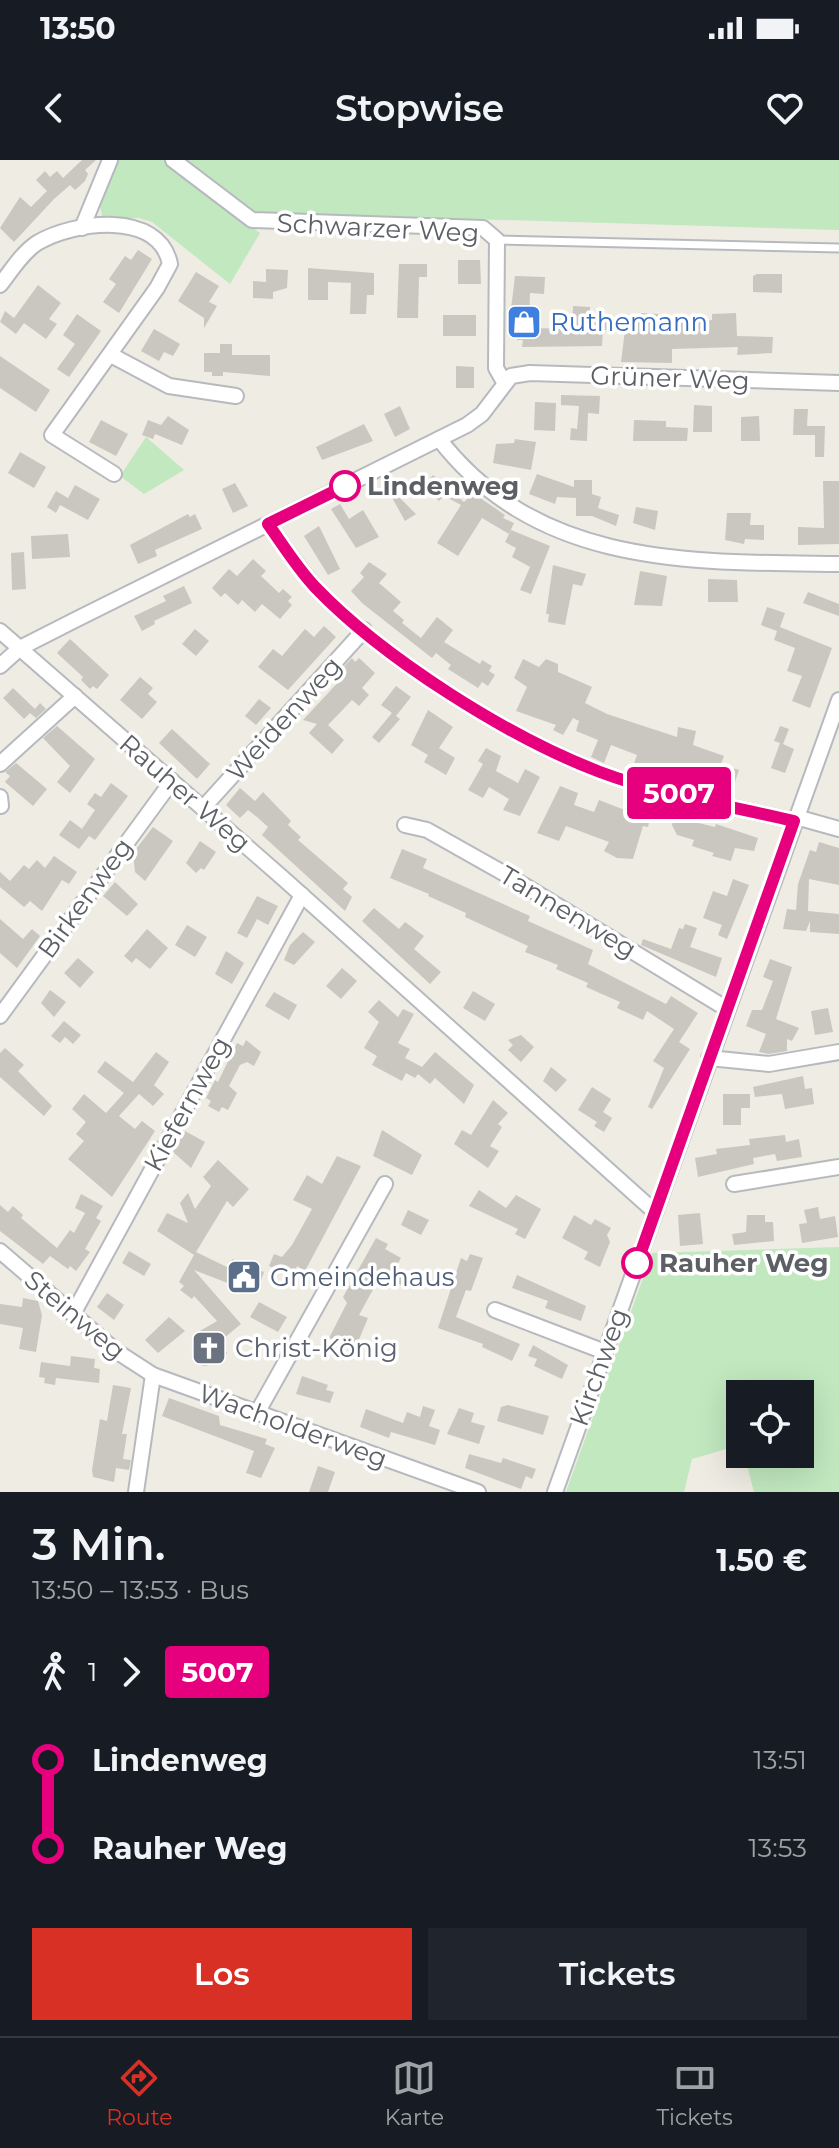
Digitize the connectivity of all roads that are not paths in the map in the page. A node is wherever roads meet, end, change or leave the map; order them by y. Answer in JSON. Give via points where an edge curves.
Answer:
{"nodes":[{"id":1,"x":110,"y":160,"type":"edge"},
{"id":2,"x":173,"y":160,"type":"edge"},
{"id":3,"x":82,"y":228,"type":"junction"},
{"id":4,"x":497,"y":240,"type":"junction"},
{"id":5,"x":839,"y":248,"type":"edge"},
{"id":6,"x":0,"y":285,"type":"edge"},
{"id":7,"x":111,"y":355,"type":"junction"},
{"id":8,"x":504,"y":382,"type":"junction"},
{"id":9,"x":839,"y":383,"type":"edge"},
{"id":10,"x":236,"y":396,"type":"dead end"},
{"id":11,"x":439,"y":439,"type":"junction"},
{"id":12,"x":114,"y":474,"type":"dead end"},
{"id":13,"x":268,"y":524,"type":"junction"},
{"id":14,"x":839,"y":564,"type":"edge"},
{"id":15,"x":364,"y":630,"type":"junction"},
{"id":16,"x":0,"y":631,"type":"edge"},
{"id":17,"x":20,"y":648,"type":"junction"},
{"id":18,"x":0,"y":666,"type":"edge"},
{"id":19,"x":75,"y":696,"type":"junction"},
{"id":20,"x":839,"y":700,"type":"edge"},
{"id":21,"x":0,"y":764,"type":"edge"},
{"id":22,"x":172,"y":781,"type":"junction"},
{"id":23,"x":203,"y":808,"type":"junction"},
{"id":24,"x":795,"y":819,"type":"junction"},
{"id":25,"x":405,"y":825,"type":"dead end"},
{"id":26,"x":839,"y":829,"type":"edge"},
{"id":27,"x":302,"y":895,"type":"junction"},
{"id":28,"x":727,"y":1009,"type":"junction"},
{"id":29,"x":0,"y":1016,"type":"edge"},
{"id":30,"x":839,"y":1052,"type":"edge"},
{"id":31,"x":709,"y":1058,"type":"junction"},
{"id":32,"x":839,"y":1167,"type":"edge"},
{"id":33,"x":385,"y":1184,"type":"dead end"},
{"id":34,"x":734,"y":1184,"type":"dead end"},
{"id":35,"x":655,"y":1212,"type":"junction"},
{"id":36,"x":0,"y":1251,"type":"edge"},
{"id":37,"x":495,"y":1310,"type":"dead end"},
{"id":38,"x":73,"y":1314,"type":"junction"},
{"id":39,"x":605,"y":1352,"type":"junction"},
{"id":40,"x":153,"y":1375,"type":"junction"},
{"id":41,"x":257,"y":1413,"type":"junction"},
{"id":42,"x":136,"y":1492,"type":"edge"},
{"id":43,"x":478,"y":1492,"type":"edge"},
{"id":44,"x":555,"y":1492,"type":"edge"}],
"edges":[{"from":1,"to":3,"type":"street"},
{"from":2,"to":4,"type":"street","name":"Schwarzer Weg","via":[[252,220],[483,228]]},
{"from":3,"to":6,"type":"street","via":[[35,244]]},
{"from":3,"to":7,"type":"street","via":[[146,230],[168,251],[170,264]]},
{"from":4,"to":5,"type":"lane","name":"Schwarzer Weg"},
{"from":4,"to":8,"type":"street","via":[[496,368]]},
{"from":7,"to":10,"type":"street","via":[[169,386]]},
{"from":7,"to":12,"type":"street","via":[[52,435]]},
{"from":8,"to":9,"type":"street","name":"Grüner Weg","via":[[530,373]]},
{"from":8,"to":11,"type":"street","via":[[482,414]]},
{"from":11,"to":13,"type":"street"},
{"from":11,"to":14,"type":"street","via":[[465,472],[505,503],[601,544],[660,558]]},
{"from":13,"to":15,"type":"street","via":[[310,580]]},
{"from":13,"to":17,"type":"street"},
{"from":15,"to":23,"type":"street","name":"Weidenweg"},
{"from":15,"to":24,"type":"street","via":[[472,706],[572,760],[641,784]]},
{"from":16,"to":17,"type":"street","name":"Rauher Weg"},
{"from":17,"to":18,"type":"street"},
{"from":17,"to":19,"type":"street","name":"Rauher Weg"},
{"from":19,"to":21,"type":"street"},
{"from":19,"to":22,"type":"street","name":"Rauher Weg"},
{"from":20,"to":24,"type":"street","name":"Kirchweg"},
{"from":22,"to":23,"type":"street","name":"Rauher Weg"},
{"from":22,"to":29,"type":"street","name":"Birkenweg"},
{"from":23,"to":27,"type":"street","name":"Rauher Weg"},
{"from":24,"to":26,"type":"street"},
{"from":24,"to":28,"type":"street","name":"Kirchweg"},
{"from":25,"to":28,"type":"street","name":"Tannenweg","via":[[427,830],[512,878]]},
{"from":27,"to":35,"type":"street","name":"Rauher Weg"},
{"from":27,"to":38,"type":"street","name":"Kiefernweg"},
{"from":28,"to":31,"type":"street","name":"Kirchweg"},
{"from":30,"to":31,"type":"street","via":[[769,1064]]},
{"from":31,"to":35,"type":"street","name":"Kirchweg"},
{"from":32,"to":34,"type":"street"},
{"from":33,"to":41,"type":"street"},
{"from":35,"to":39,"type":"street","name":"Kirchweg"},
{"from":36,"to":38,"type":"street","name":"Steinweg"},
{"from":37,"to":39,"type":"street"},
{"from":38,"to":40,"type":"street","name":"Steinweg","via":[[124,1358]]},
{"from":39,"to":44,"type":"street","name":"Kirchweg"},
{"from":40,"to":41,"type":"street","name":"Wacholderweg"},
{"from":40,"to":42,"type":"street"},
{"from":41,"to":43,"type":"street","name":"Wacholderweg"}]}
